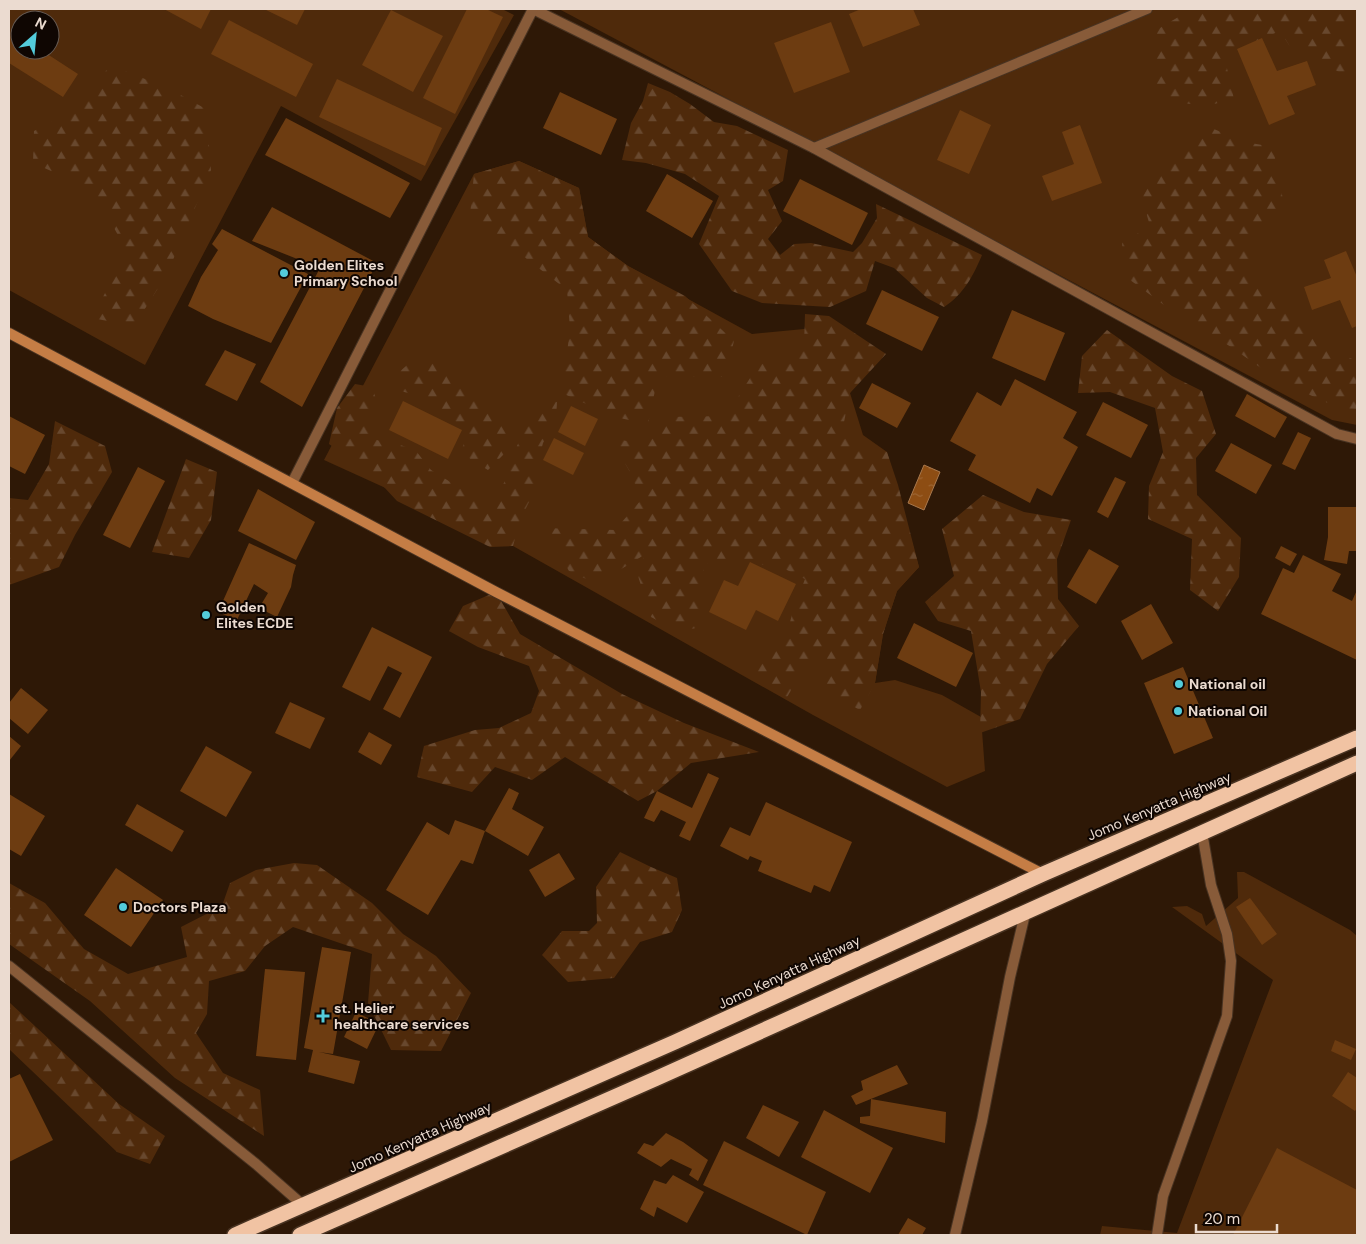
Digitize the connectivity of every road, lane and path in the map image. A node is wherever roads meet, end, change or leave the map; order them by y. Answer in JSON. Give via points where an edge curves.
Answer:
{"nodes":[{"id":1,"x":533,"y":9,"type":"edge"},
{"id":2,"x":1147,"y":9,"type":"edge"},
{"id":3,"x":814,"y":148,"type":"junction"},
{"id":4,"x":9,"y":334,"type":"edge"},
{"id":5,"x":1357,"y":438,"type":"edge"},
{"id":6,"x":292,"y":483,"type":"junction"},
{"id":7,"x":1357,"y":738,"type":"edge"},
{"id":8,"x":1357,"y":763,"type":"edge"},
{"id":9,"x":1202,"y":832,"type":"junction"},
{"id":10,"x":1043,"y":874,"type":"junction"},
{"id":11,"x":1025,"y":914,"type":"junction"},
{"id":12,"x":9,"y":966,"type":"edge"},
{"id":13,"x":304,"y":1206,"type":"junction"},
{"id":14,"x":235,"y":1235,"type":"edge"},
{"id":15,"x":300,"y":1235,"type":"edge"},
{"id":16,"x":955,"y":1235,"type":"edge"},
{"id":17,"x":1157,"y":1235,"type":"edge"}],
"edges":[{"from":1,"to":3,"type":"street"},
{"from":1,"to":6,"type":"street"},
{"from":2,"to":3,"type":"street"},
{"from":3,"to":5,"type":"street","via":[[1337,434]]},
{"from":4,"to":6,"type":"street"},
{"from":6,"to":10,"type":"street"},
{"from":7,"to":10,"type":"highway","name":"Jomo Kenyatta Highway"},
{"from":8,"to":9,"type":"highway"},
{"from":9,"to":11,"type":"highway"},
{"from":9,"to":17,"type":"street","via":[[1211,885],[1227,934],[1231,961],[1228,1016],[1162,1196]]},
{"from":10,"to":13,"type":"highway","name":"Jomo Kenyatta Highway"},
{"from":11,"to":15,"type":"highway"},
{"from":11,"to":16,"type":"street"},
{"from":12,"to":13,"type":"street"},
{"from":13,"to":14,"type":"highway","name":"Jomo Kenyatta Highway"}]}
